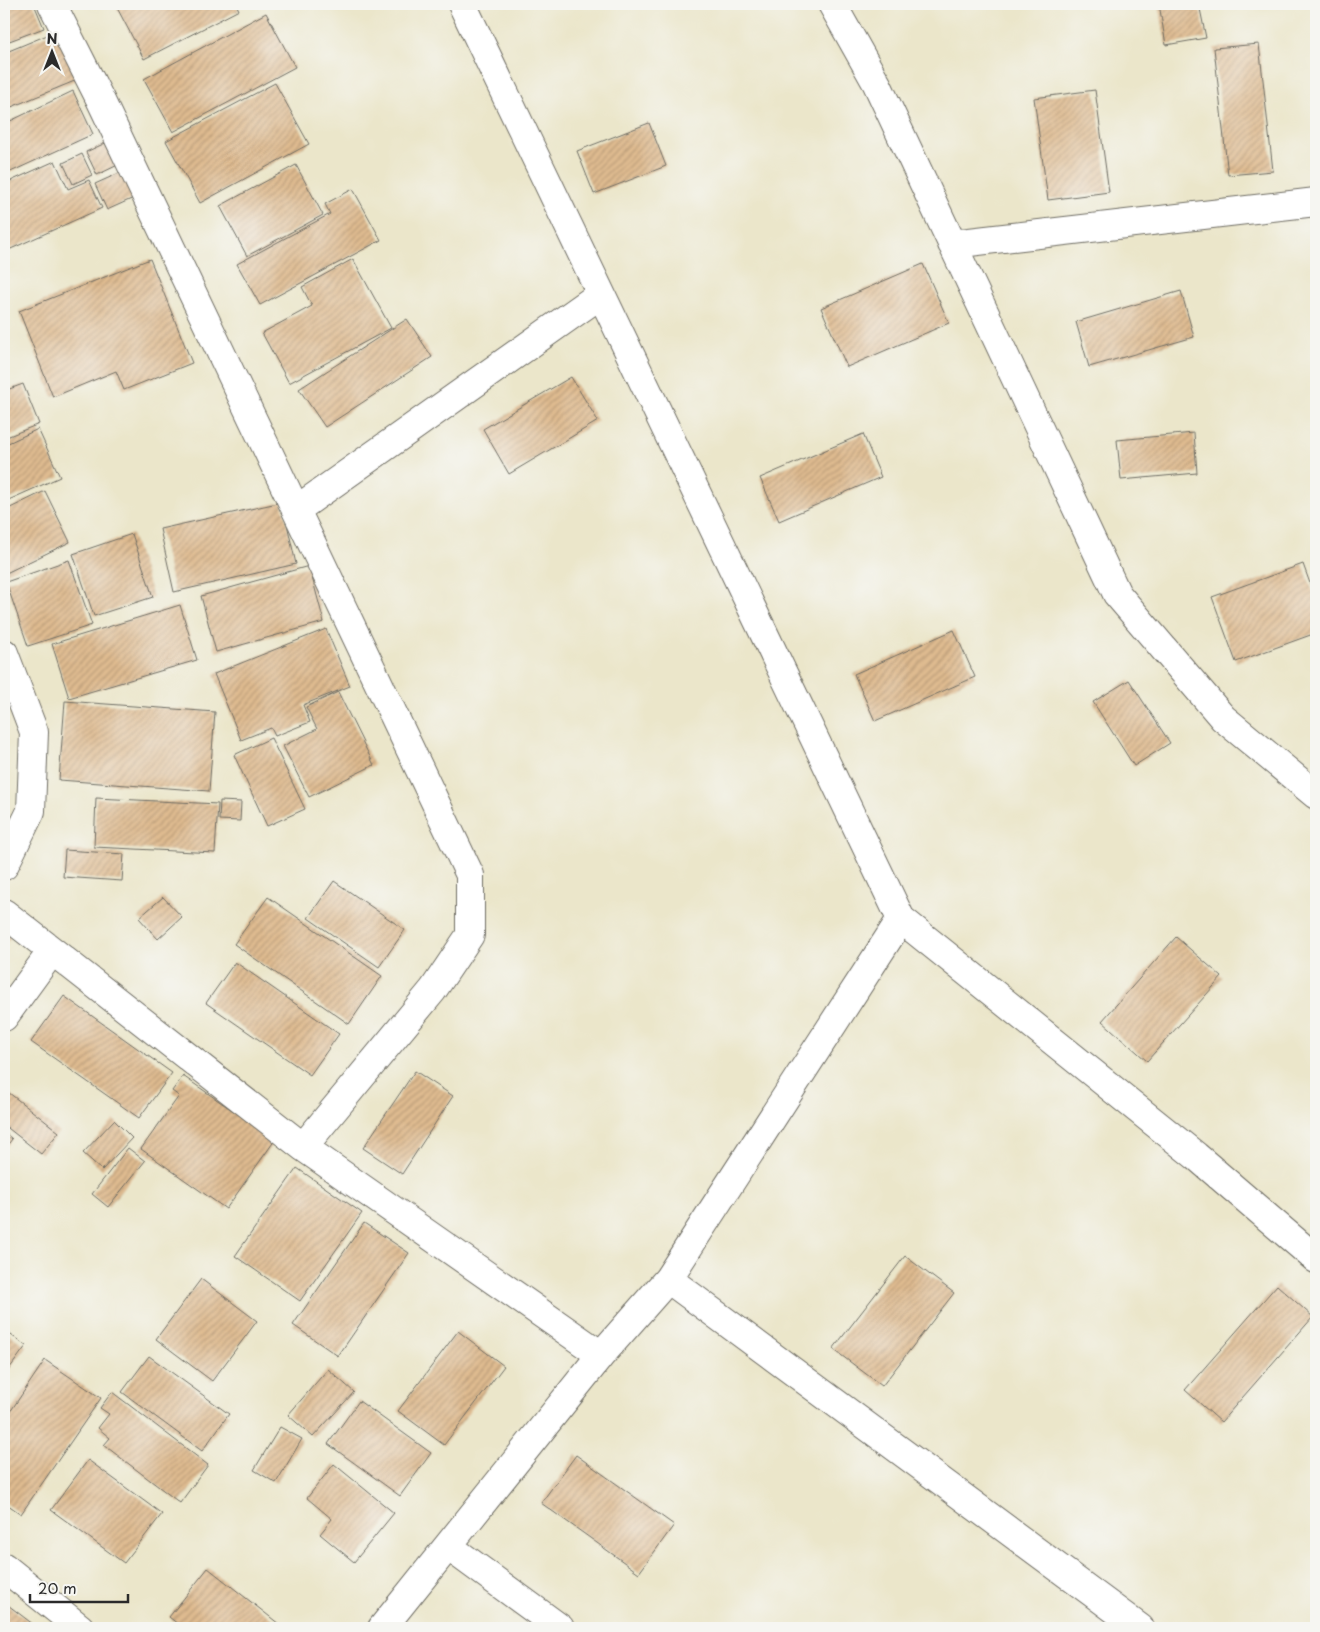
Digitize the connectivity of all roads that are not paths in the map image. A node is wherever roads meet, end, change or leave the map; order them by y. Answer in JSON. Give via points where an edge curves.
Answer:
{"nodes":[{"id":1,"x":52,"y":4,"type":"edge"},
{"id":2,"x":462,"y":4,"type":"edge"},
{"id":3,"x":832,"y":4,"type":"edge"},
{"id":4,"x":1316,"y":202,"type":"edge"},
{"id":5,"x":952,"y":244,"type":"junction"},
{"id":6,"x":601,"y":294,"type":"junction"},
{"id":7,"x":296,"y":510,"type":"junction"},
{"id":8,"x":4,"y":653,"type":"edge"},
{"id":9,"x":1316,"y":795,"type":"edge"},
{"id":10,"x":4,"y":866,"type":"edge"},
{"id":11,"x":4,"y":913,"type":"edge"},
{"id":12,"x":901,"y":919,"type":"junction"},
{"id":13,"x":52,"y":952,"type":"junction"},
{"id":14,"x":4,"y":1016,"type":"edge"},
{"id":15,"x":303,"y":1147,"type":"junction"},
{"id":16,"x":1316,"y":1259,"type":"edge"},
{"id":17,"x":668,"y":1279,"type":"junction"},
{"id":18,"x":601,"y":1355,"type":"junction"},
{"id":19,"x":448,"y":1546,"type":"junction"},
{"id":20,"x":4,"y":1567,"type":"edge"},
{"id":21,"x":80,"y":1628,"type":"edge"},
{"id":22,"x":382,"y":1628,"type":"edge"},
{"id":23,"x":560,"y":1628,"type":"edge"},
{"id":24,"x":1140,"y":1628,"type":"edge"}],
"edges":[{"from":1,"to":7,"type":"street"},
{"from":2,"to":6,"type":"street"},
{"from":3,"to":5,"type":"street","via":[[876,84]]},
{"from":4,"to":5,"type":"street"},
{"from":5,"to":9,"type":"street","via":[[1117,594],[1223,718]]},
{"from":6,"to":7,"type":"street"},
{"from":6,"to":12,"type":"street"},
{"from":7,"to":15,"type":"street","via":[[470,875],[470,935],[433,990]]},
{"from":8,"to":10,"type":"street","via":[[34,732],[31,811]]},
{"from":11,"to":13,"type":"street"},
{"from":12,"to":16,"type":"street","via":[[1196,1156]]},
{"from":12,"to":17,"type":"street"},
{"from":13,"to":14,"type":"street"},
{"from":13,"to":15,"type":"street"},
{"from":15,"to":18,"type":"street"},
{"from":17,"to":18,"type":"street"},
{"from":17,"to":24,"type":"street"},
{"from":18,"to":19,"type":"street"},
{"from":19,"to":22,"type":"street"},
{"from":19,"to":23,"type":"street"},
{"from":20,"to":21,"type":"street"}]}
